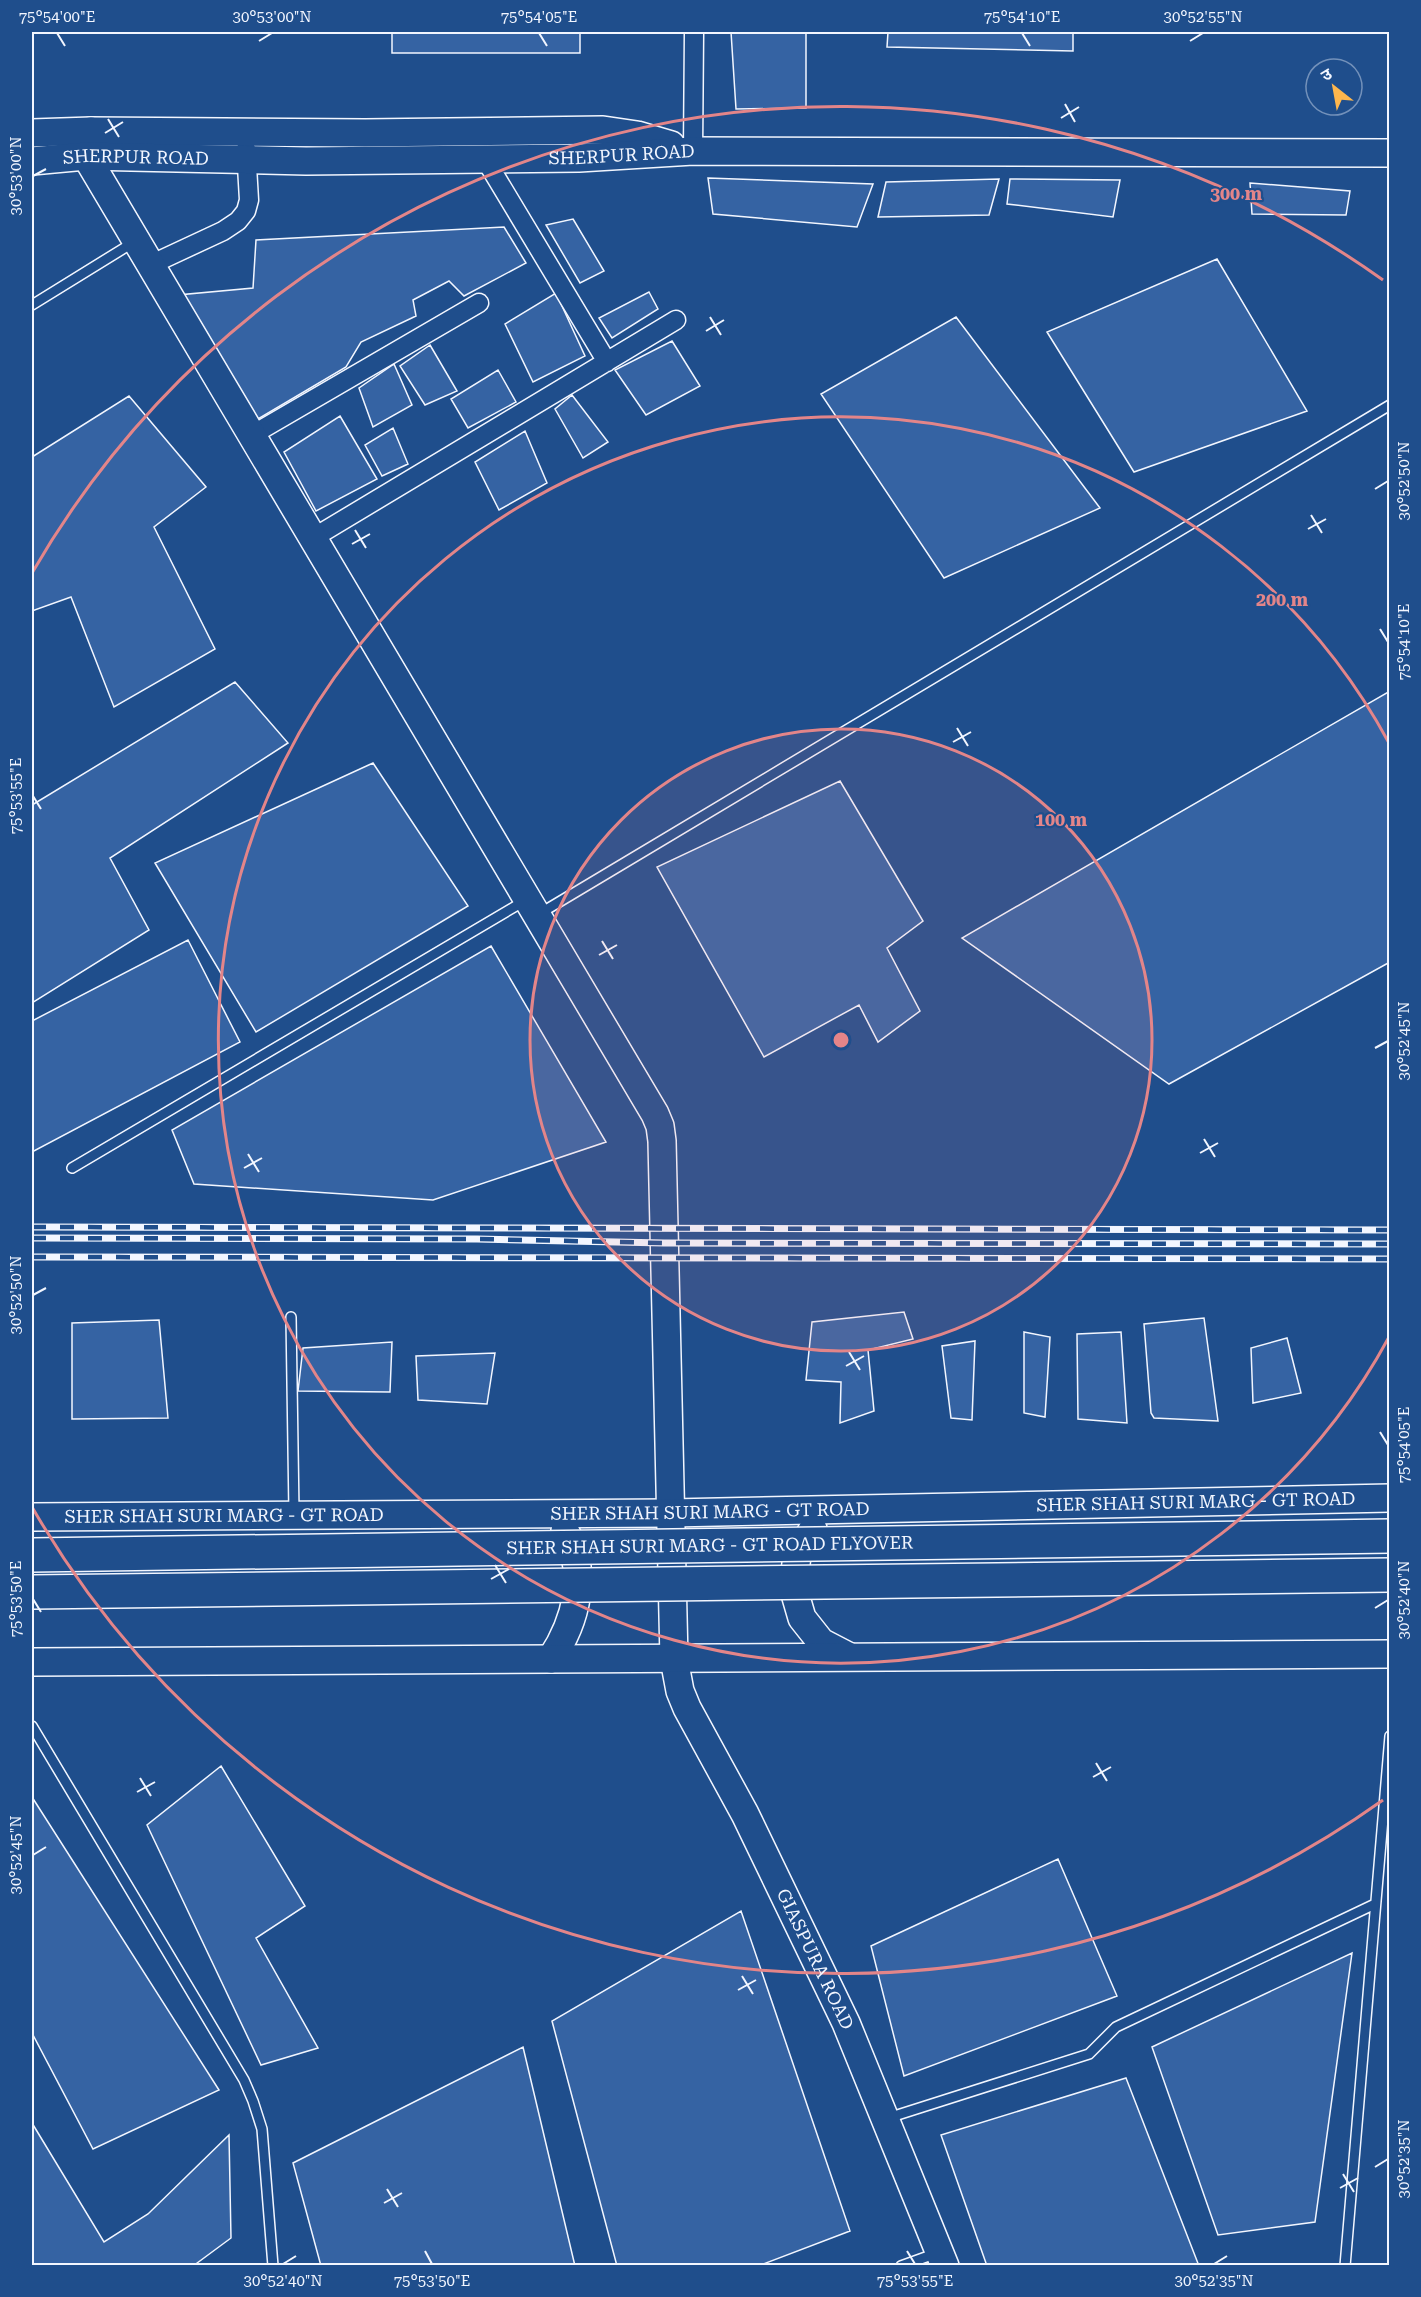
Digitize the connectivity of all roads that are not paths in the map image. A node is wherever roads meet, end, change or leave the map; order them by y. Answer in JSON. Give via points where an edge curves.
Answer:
{"nodes":[{"id":1,"x":694,"y":32,"type":"edge"},
{"id":2,"x":246,"y":132,"type":"junction"},
{"id":3,"x":32,"y":133,"type":"edge"},
{"id":4,"x":89,"y":144,"type":"junction"},
{"id":5,"x":693,"y":151,"type":"junction"},
{"id":6,"x":1389,"y":153,"type":"edge"},
{"id":7,"x":485,"y":159,"type":"junction"},
{"id":8,"x":246,"y":160,"type":"junction"},
{"id":9,"x":32,"y":161,"type":"edge"},
{"id":10,"x":136,"y":241,"type":"junction"},
{"id":11,"x":150,"y":265,"type":"junction"},
{"id":12,"x":479,"y":303,"type":"dead end"},
{"id":13,"x":32,"y":305,"type":"edge"},
{"id":14,"x":676,"y":320,"type":"dead end"},
{"id":15,"x":607,"y":362,"type":"junction"},
{"id":16,"x":1389,"y":405,"type":"edge"},
{"id":17,"x":252,"y":435,"type":"junction"},
{"id":18,"x":313,"y":538,"type":"junction"},
{"id":19,"x":533,"y":907,"type":"junction"},
{"id":20,"x":72,"y":1168,"type":"dead end"},
{"id":21,"x":291,"y":1317,"type":"dead end"},
{"id":22,"x":1389,"y":1498,"type":"edge"},
{"id":23,"x":838,"y":1510,"type":"junction"},
{"id":24,"x":672,"y":1513,"type":"junction"},
{"id":25,"x":555,"y":1514,"type":"junction"},
{"id":26,"x":294,"y":1515,"type":"junction"},
{"id":27,"x":32,"y":1516,"type":"edge"},
{"id":28,"x":1389,"y":1536,"type":"edge"},
{"id":29,"x":32,"y":1555,"type":"edge"},
{"id":30,"x":1389,"y":1575,"type":"edge"},
{"id":31,"x":32,"y":1592,"type":"edge"},
{"id":32,"x":1389,"y":1654,"type":"edge"},
{"id":33,"x":849,"y":1656,"type":"junction"},
{"id":34,"x":551,"y":1659,"type":"junction"},
{"id":35,"x":674,"y":1659,"type":"junction"},
{"id":36,"x":32,"y":1662,"type":"edge"},
{"id":37,"x":32,"y":1726,"type":"edge"},
{"id":38,"x":1389,"y":1736,"type":"edge"},
{"id":39,"x":1375,"y":1904,"type":"junction"},
{"id":40,"x":885,"y":2119,"type":"junction"},
{"id":41,"x":942,"y":2259,"type":"edge"},
{"id":42,"x":273,"y":2265,"type":"edge"},
{"id":43,"x":901,"y":2265,"type":"edge"},
{"id":44,"x":1345,"y":2265,"type":"edge"}],
"edges":[{"from":1,"to":5,"type":"street"},
{"from":2,"to":4,"type":"street","name":"SHERPUR ROAD"},
{"from":2,"to":5,"type":"street","name":"SHERPUR ROAD","via":[[603,130]]},
{"from":2,"to":8,"type":"street"},
{"from":3,"to":4,"type":"street","name":"SHERPUR ROAD"},
{"from":4,"to":8,"type":"street","name":"SHERPUR ROAD"},
{"from":4,"to":9,"type":"street","name":"SHERPUR ROAD"},
{"from":4,"to":10,"type":"street","name":"GIASPURA ROAD"},
{"from":5,"to":6,"type":"street"},
{"from":5,"to":7,"type":"street","name":"SHERPUR ROAD"},
{"from":7,"to":8,"type":"street","name":"SHERPUR ROAD"},
{"from":7,"to":15,"type":"street"},
{"from":8,"to":11,"type":"street","via":[[249,200],[238,220]]},
{"from":10,"to":11,"type":"street","name":"GIASPURA ROAD"},
{"from":10,"to":13,"type":"lane"},
{"from":11,"to":17,"type":"street","name":"GIASPURA ROAD"},
{"from":12,"to":17,"type":"street"},
{"from":14,"to":15,"type":"street"},
{"from":15,"to":18,"type":"street"},
{"from":16,"to":19,"type":"lane"},
{"from":17,"to":18,"type":"street","name":"GIASPURA ROAD"},
{"from":18,"to":19,"type":"street","name":"GIASPURA ROAD"},
{"from":19,"to":20,"type":"lane"},
{"from":19,"to":24,"type":"street","name":"GIASPURA ROAD","via":[[660,1126]]},
{"from":21,"to":26,"type":"lane"},
{"from":22,"to":23,"type":"street","name":"SHER SHAH SURI MARG - GT ROAD"},
{"from":23,"to":24,"type":"street","name":"SHER SHAH SURI MARG - GT ROAD"},
{"from":23,"to":33,"type":"street","via":[[813,1529],[797,1556],[793,1587],[802,1618],[821,1642]]},
{"from":24,"to":25,"type":"street","name":"SHER SHAH SURI MARG - GT ROAD"},
{"from":24,"to":35,"type":"street","name":"GIASPURA ROAD"},
{"from":25,"to":26,"type":"street","name":"SHER SHAH SURI MARG - GT ROAD"},
{"from":25,"to":34,"type":"street","via":[[568,1536],[578,1587],[565,1638]]},
{"from":26,"to":27,"type":"street","name":"SHER SHAH SURI MARG - GT ROAD"},
{"from":28,"to":29,"type":"highway","name":"SHER SHAH SURI MARG - GT ROAD FLYOVER","bridge":true},
{"from":30,"to":31,"type":"highway","name":"SHER SHAH SURI MARG - GT ROAD FLYOVER","bridge":true},
{"from":32,"to":33,"type":"street"},
{"from":33,"to":35,"type":"street"},
{"from":34,"to":35,"type":"street"},
{"from":34,"to":36,"type":"street"},
{"from":35,"to":40,"type":"street","name":"GIASPURA ROAD","via":[[687,1708],[745,1814],[846,2023]]},
{"from":37,"to":42,"type":"lane","via":[[244,2080],[262,2128]]},
{"from":38,"to":39,"type":"lane"},
{"from":39,"to":40,"type":"lane","via":[[1116,2027],[1089,2054]]},
{"from":39,"to":44,"type":"lane"},
{"from":40,"to":41,"type":"street","name":"GIASPURA ROAD"},
{"from":41,"to":43,"type":"lane"}]}
